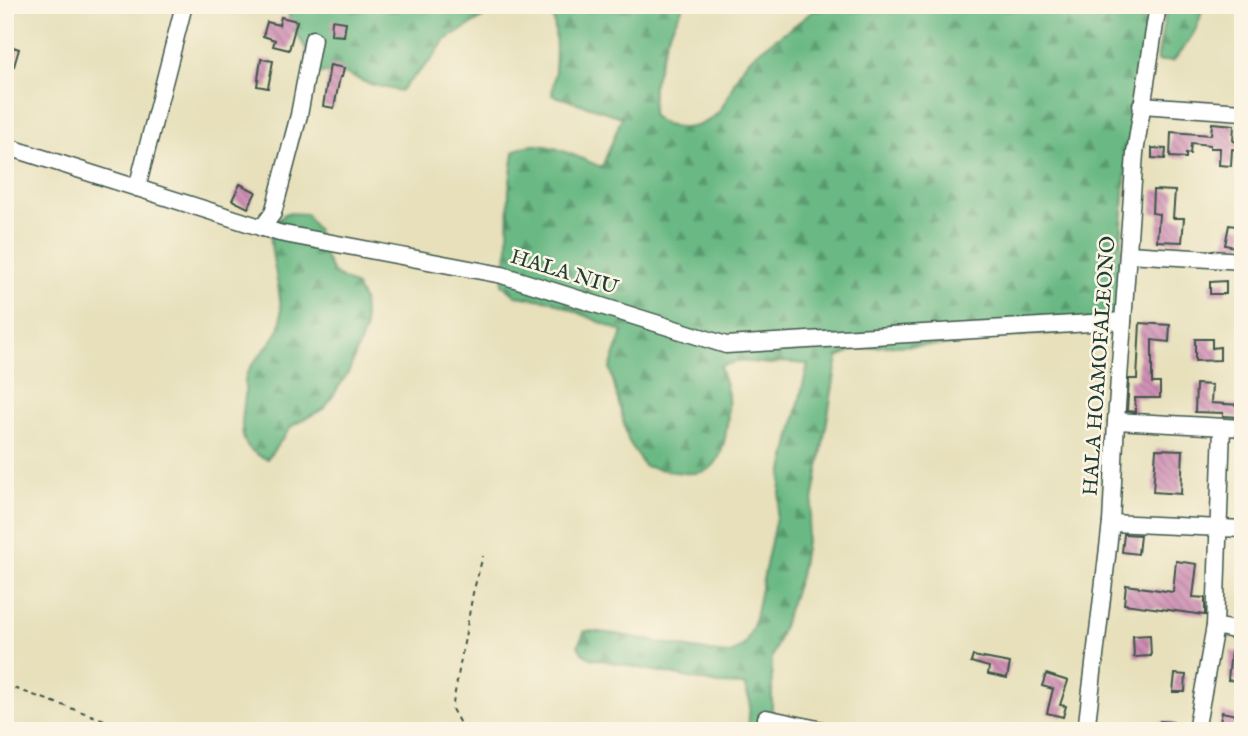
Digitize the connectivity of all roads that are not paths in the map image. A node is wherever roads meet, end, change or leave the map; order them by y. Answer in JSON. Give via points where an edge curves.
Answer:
{"nodes":[{"id":1,"x":184,"y":5,"type":"edge"},
{"id":2,"x":1158,"y":5,"type":"edge"},
{"id":3,"x":313,"y":39,"type":"dead end"},
{"id":4,"x":1141,"y":105,"type":"junction"},
{"id":5,"x":1243,"y":111,"type":"edge"},
{"id":6,"x":5,"y":146,"type":"edge"},
{"id":7,"x":137,"y":188,"type":"junction"},
{"id":8,"x":262,"y":228,"type":"junction"},
{"id":9,"x":1128,"y":254,"type":"junction"},
{"id":10,"x":1243,"y":261,"type":"edge"},
{"id":11,"x":1123,"y":321,"type":"junction"},
{"id":12,"x":1116,"y":421,"type":"junction"},
{"id":13,"x":1222,"y":427,"type":"junction"},
{"id":14,"x":1243,"y":428,"type":"edge"},
{"id":15,"x":1111,"y":523,"type":"junction"},
{"id":16,"x":1219,"y":528,"type":"junction"},
{"id":17,"x":1243,"y":529,"type":"edge"},
{"id":18,"x":1215,"y":626,"type":"junction"},
{"id":19,"x":1243,"y":632,"type":"edge"},
{"id":20,"x":766,"y":718,"type":"dead end"},
{"id":21,"x":827,"y":731,"type":"edge"},
{"id":22,"x":1086,"y":731,"type":"edge"},
{"id":23,"x":1196,"y":731,"type":"edge"}],
"edges":[{"from":1,"to":7,"type":"street"},
{"from":2,"to":4,"type":"street","name":"HALA HOAMOFALEONO"},
{"from":3,"to":8,"type":"street","via":[[273,214]]},
{"from":4,"to":5,"type":"street"},
{"from":4,"to":9,"type":"street","name":"HALA HOAMOFALEONO"},
{"from":6,"to":7,"type":"street","name":"HALA NIU"},
{"from":7,"to":8,"type":"street","name":"HALA NIU"},
{"from":8,"to":11,"type":"street","name":"HALA NIU","via":[[502,275],[726,345]]},
{"from":9,"to":10,"type":"street"},
{"from":9,"to":11,"type":"street","name":"HALA HOAMOFALEONO"},
{"from":11,"to":12,"type":"street","name":"HALA HOAMOFALEONO"},
{"from":12,"to":13,"type":"street"},
{"from":12,"to":15,"type":"street","name":"HALA HOAMOFALEONO"},
{"from":13,"to":14,"type":"street"},
{"from":13,"to":16,"type":"street"},
{"from":15,"to":16,"type":"street"},
{"from":15,"to":22,"type":"street","name":"HALA HOAMOFALEONO"},
{"from":16,"to":17,"type":"street"},
{"from":16,"to":18,"type":"street"},
{"from":18,"to":19,"type":"street"},
{"from":18,"to":23,"type":"street"},
{"from":20,"to":21,"type":"street"}]}
